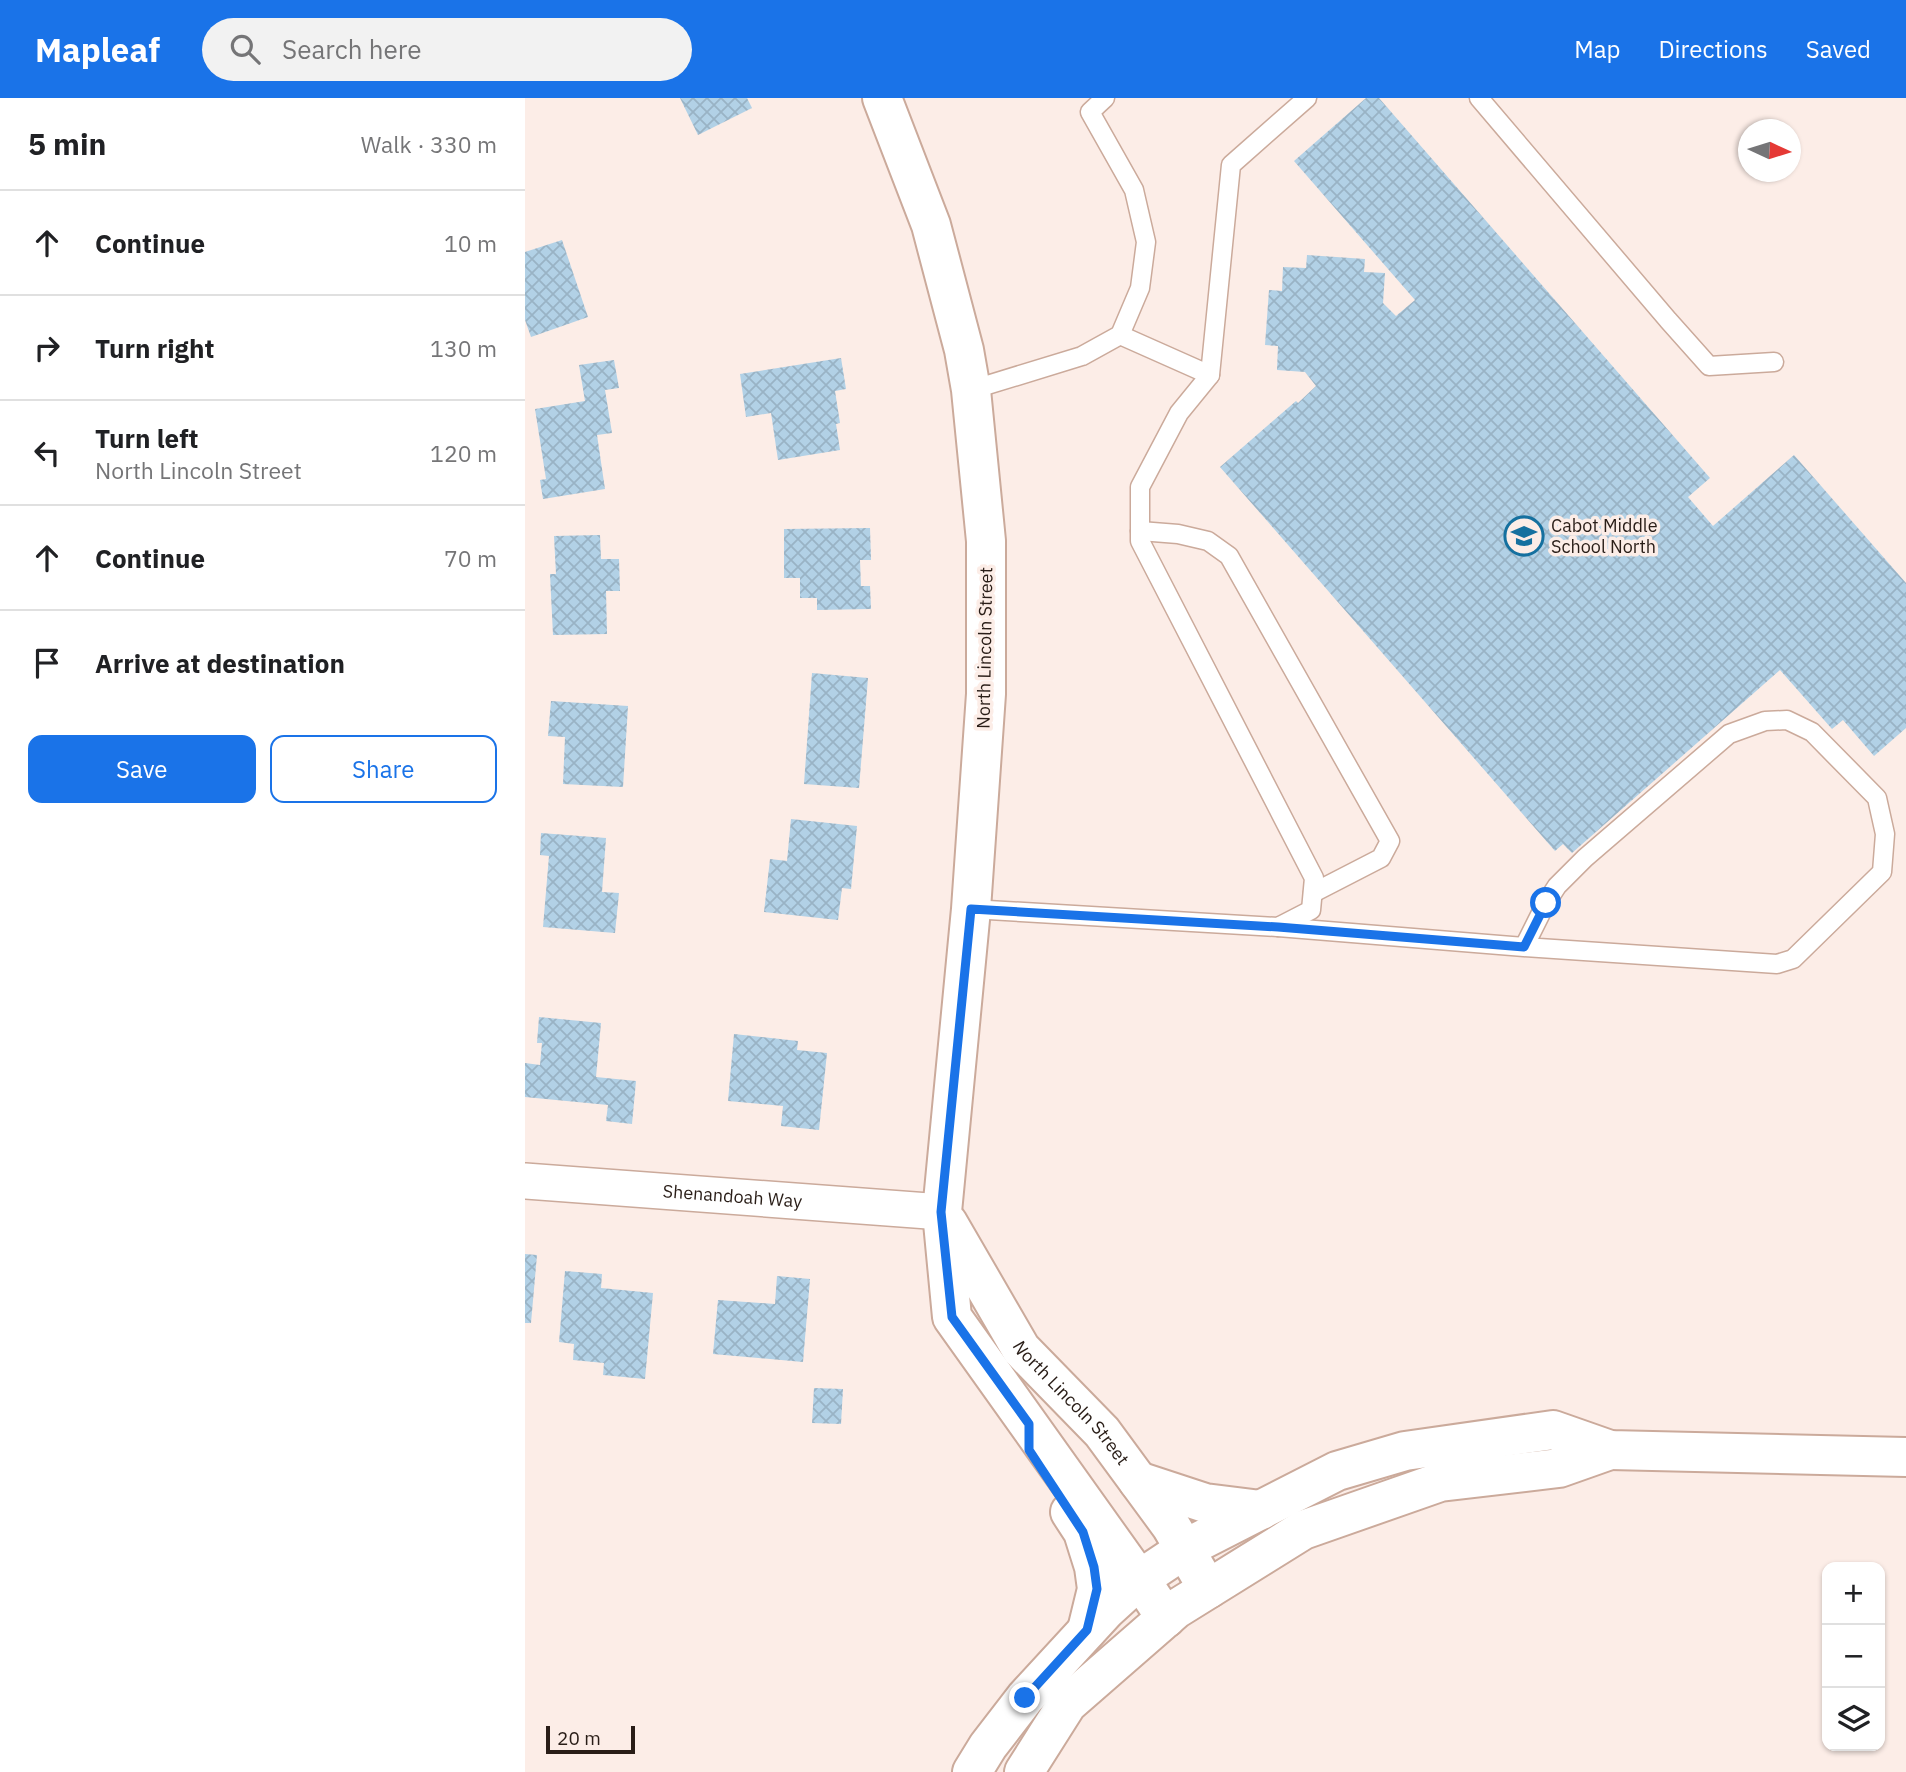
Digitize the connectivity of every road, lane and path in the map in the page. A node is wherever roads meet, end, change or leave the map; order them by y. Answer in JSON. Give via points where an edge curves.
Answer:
{"nodes":[{"id":1,"x":882,"y":98,"type":"edge"},
{"id":2,"x":1105,"y":98,"type":"edge"},
{"id":3,"x":1307,"y":98,"type":"edge"},
{"id":4,"x":1479,"y":98,"type":"edge"},
{"id":5,"x":1120,"y":335,"type":"junction"},
{"id":6,"x":1774,"y":362,"type":"dead end"},
{"id":7,"x":1210,"y":374,"type":"junction"},
{"id":8,"x":971,"y":390,"type":"junction"},
{"id":9,"x":1140,"y":531,"type":"junction"},
{"id":10,"x":1313,"y":893,"type":"junction"},
{"id":11,"x":971,"y":909,"type":"junction"},
{"id":12,"x":1278,"y":927,"type":"junction"},
{"id":13,"x":1524,"y":947,"type":"junction"},
{"id":14,"x":525,"y":1181,"type":"edge"},
{"id":15,"x":941,"y":1212,"type":"junction"},
{"id":16,"x":1029,"y":1424,"type":"junction"},
{"id":17,"x":1610,"y":1450,"type":"junction"},
{"id":18,"x":1906,"y":1457,"type":"edge"},
{"id":19,"x":1139,"y":1481,"type":"junction"},
{"id":20,"x":1261,"y":1510,"type":"junction"},
{"id":21,"x":1184,"y":1550,"type":"junction"},
{"id":22,"x":1140,"y":1578,"type":"junction"},
{"id":23,"x":1208,"y":1589,"type":"junction"},
{"id":24,"x":1166,"y":1618,"type":"junction"},
{"id":25,"x":1087,"y":1630,"type":"junction"},
{"id":26,"x":972,"y":1772,"type":"edge"},
{"id":27,"x":1024,"y":1772,"type":"edge"}],
"edges":[{"from":1,"to":8,"type":"street","name":"North Lincoln Street","via":[[931,225]]},
{"from":2,"to":5,"type":"lane","via":[[1090,112],[1134,190],[1146,242],[1140,288]]},
{"from":3,"to":7,"type":"lane","via":[[1231,165]]},
{"from":4,"to":6,"type":"lane","via":[[1709,366]]},
{"from":5,"to":7,"type":"lane"},
{"from":5,"to":8,"type":"lane","via":[[1082,356]]},
{"from":7,"to":9,"type":"lane","via":[[1179,413],[1139,487]]},
{"from":8,"to":11,"type":"street","name":"North Lincoln Street","via":[[986,541],[986,694]]},
{"from":9,"to":10,"type":"lane","via":[[1140,541],[1314,878]]},
{"from":9,"to":10,"type":"lane","via":[[1208,541],[1229,556],[1390,841],[1381,858]]},
{"from":10,"to":12,"type":"lane","via":[[1311,910]]},
{"from":11,"to":12,"type":"lane"},
{"from":11,"to":15,"type":"street","name":"North Lincoln Street"},
{"from":12,"to":13,"type":"lane"},
{"from":13,"to":13,"type":"lane","via":[[1777,964],[1793,959],[1882,872],[1885,834],[1877,798],[1812,732],[1787,720],[1765,721],[1728,734],[1557,886]]},
{"from":14,"to":15,"type":"street","name":"Shenandoah Way"},
{"from":15,"to":16,"type":"street","name":"North Lincoln Street","via":[[952,1317]]},
{"from":15,"to":19,"type":"street","name":"North Lincoln Street","via":[[1021,1349],[1102,1432]]},
{"from":16,"to":22,"type":"street","name":"North Lincoln Street"},
{"from":16,"to":25,"type":"street","via":[[1029,1450],[1083,1532],[1094,1567],[1097,1589]]},
{"from":17,"to":18,"type":"street"},
{"from":17,"to":20,"type":"street","via":[[1553,1430],[1405,1451],[1337,1471]]},
{"from":17,"to":23,"type":"street","via":[[1559,1468],[1440,1482],[1303,1530]]},
{"from":19,"to":20,"type":"street","via":[[1205,1503]]},
{"from":19,"to":21,"type":"street","name":"North Lincoln Street"},
{"from":20,"to":21,"type":"street"},
{"from":21,"to":22,"type":"street"},
{"from":21,"to":23,"type":"street","name":"North Lincoln Street"},
{"from":22,"to":24,"type":"street","name":"North Lincoln Street"},
{"from":22,"to":25,"type":"street"},
{"from":23,"to":24,"type":"street"},
{"from":24,"to":27,"type":"street","via":[[1067,1704]]},
{"from":25,"to":26,"type":"street","via":[[1025,1698]]}]}
